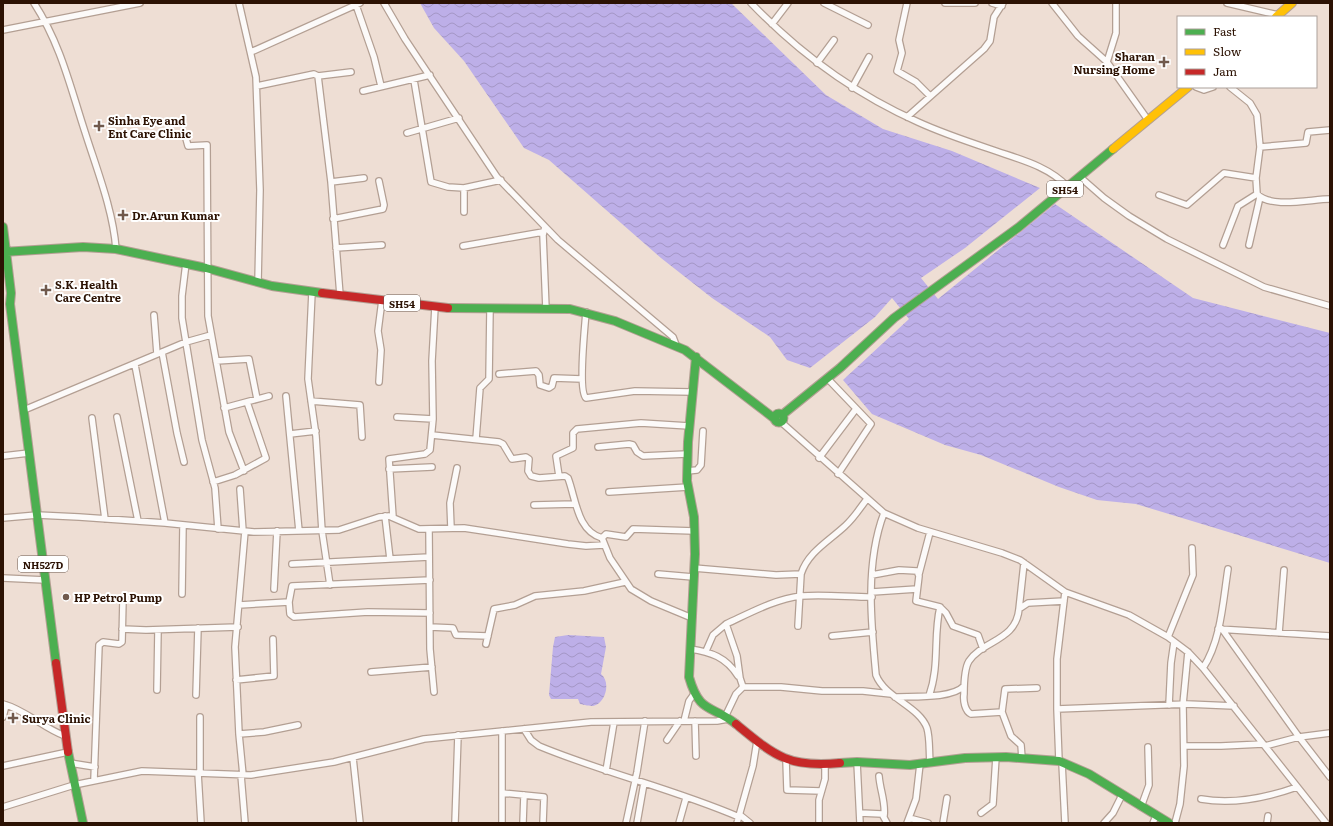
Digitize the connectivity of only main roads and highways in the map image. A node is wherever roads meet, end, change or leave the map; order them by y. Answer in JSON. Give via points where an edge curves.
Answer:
{"nodes":[{"id":1,"x":1292,"y":3,"type":"edge"},
{"id":2,"x":1277,"y":16,"type":"edge"},
{"id":3,"x":1187,"y":88,"type":"edge"},
{"id":4,"x":3,"y":227,"type":"edge"},
{"id":5,"x":5,"y":252,"type":"edge"},
{"id":6,"x":3,"y":273,"type":"edge"},
{"id":7,"x":8,"y":305,"type":"edge"},
{"id":8,"x":696,"y":357,"type":"junction"},
{"id":9,"x":1155,"y":819,"type":"edge"},
{"id":10,"x":83,"y":823,"type":"edge"},
{"id":11,"x":1169,"y":823,"type":"edge"}],
"edges":[{"from":1,"to":2,"type":"main road"},
{"from":3,"to":8,"type":"main road","number":"SH54","via":[[1019,227],[894,318],[779,419]]},
{"from":4,"to":5,"type":"main road","number":"NH527D"},
{"from":5,"to":7,"type":"main road","number":"NH527D","via":[[11,293]]},
{"from":5,"to":8,"type":"main road","number":"SH54","via":[[83,247],[116,249],[312,292],[435,307],[570,309],[614,321],[676,345]]},
{"from":6,"to":7,"type":"main road","number":"NH527D"},
{"from":7,"to":10,"type":"main road","number":"NH527D","via":[[24,410],[65,736]]},
{"from":8,"to":9,"type":"main road","via":[[687,454],[688,487],[694,517],[688,677],[694,694],[705,707],[727,718],[786,760],[802,764],[857,762],[910,765],[996,757],[1060,762],[1089,774],[1122,794]]},
{"from":9,"to":11,"type":"main road"}]}
